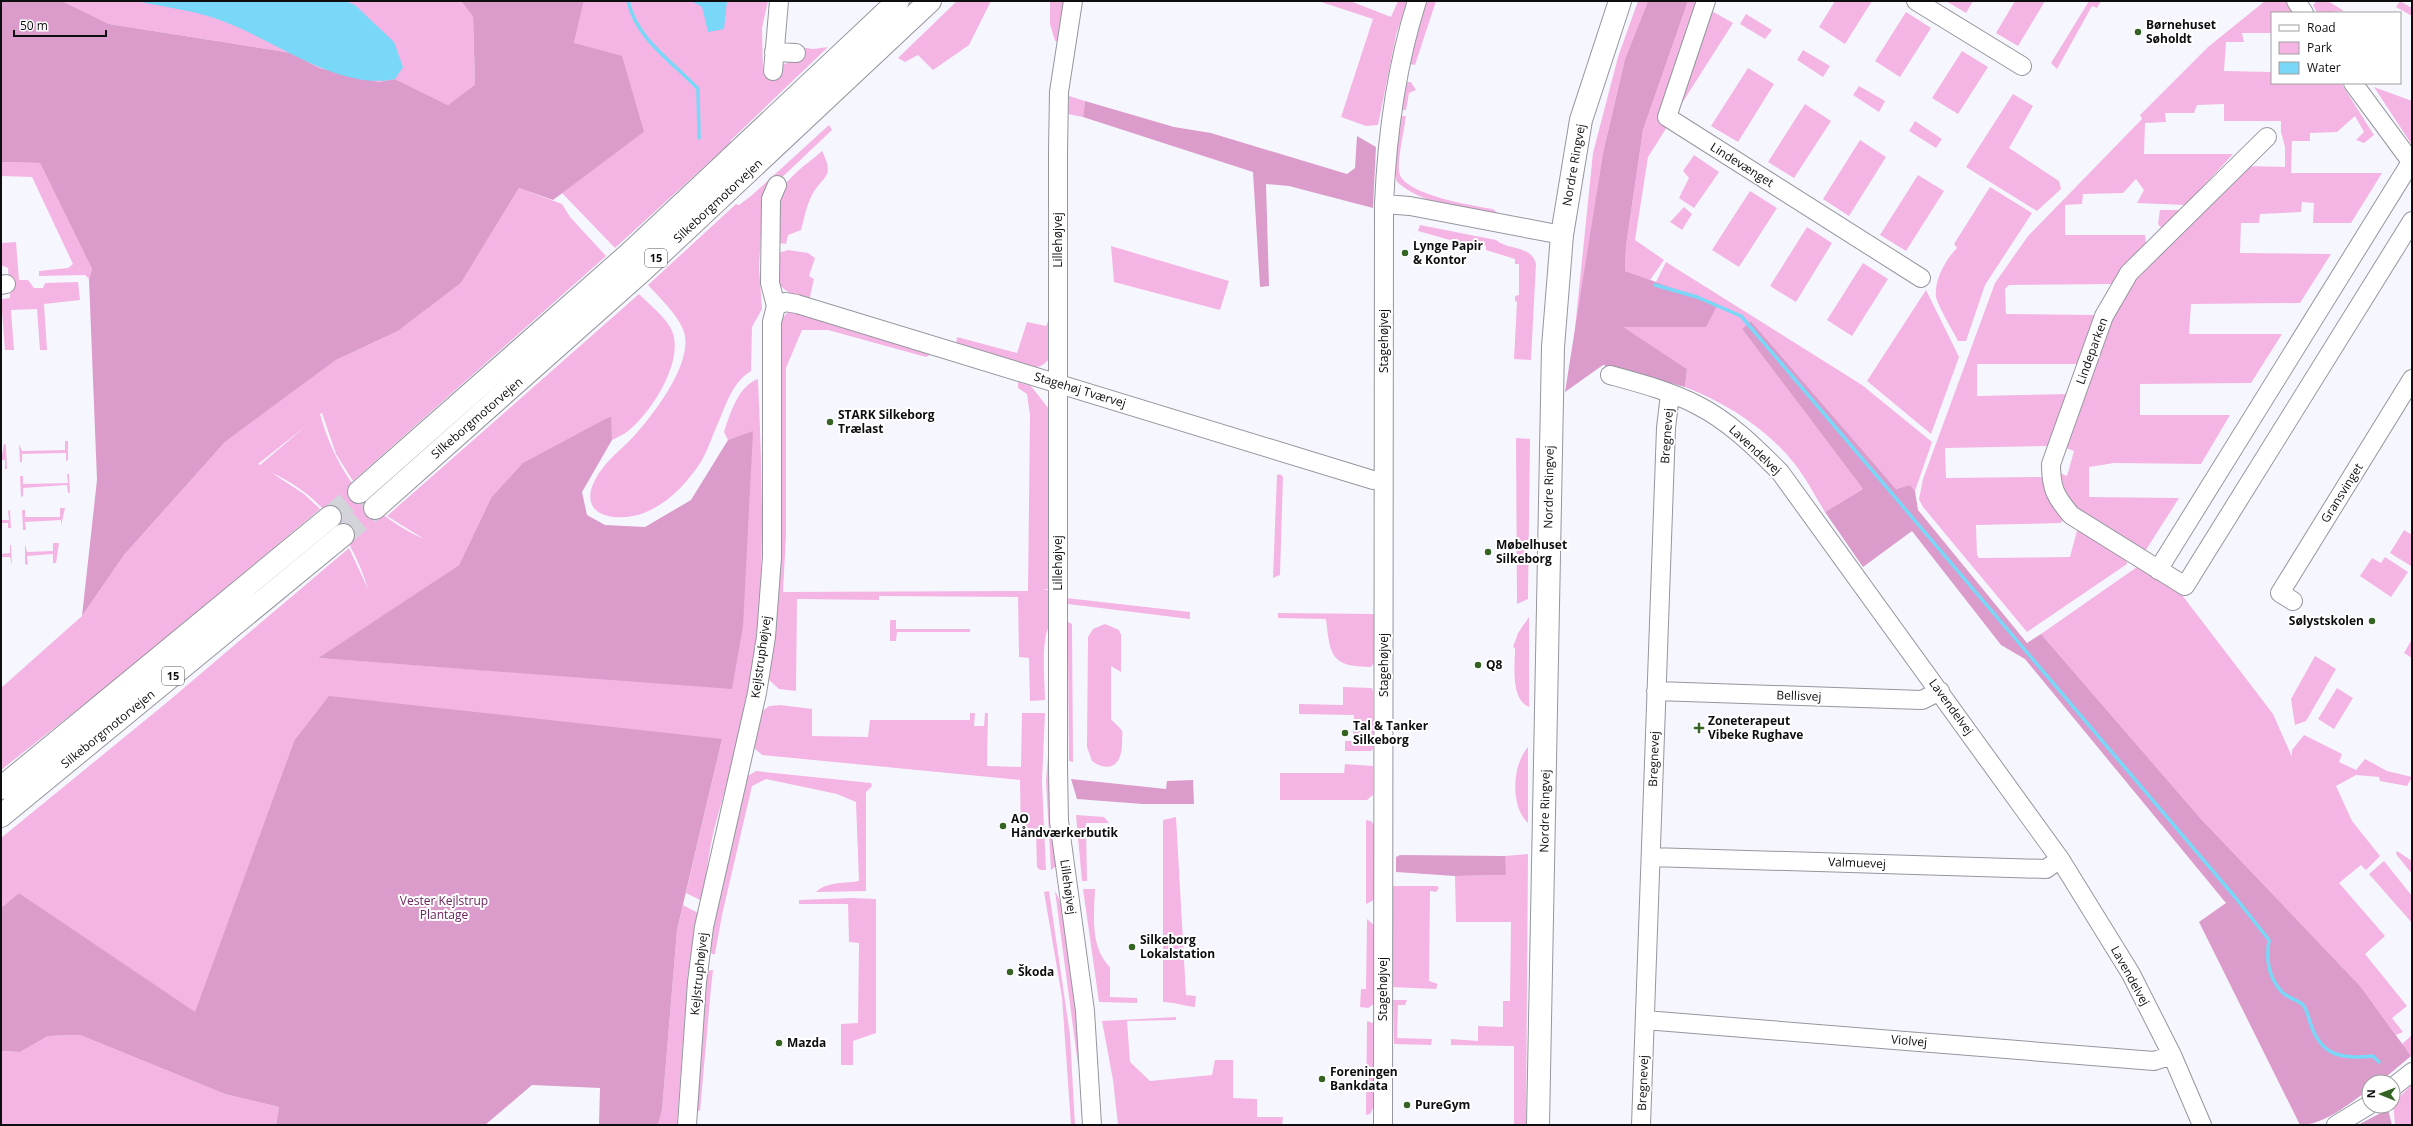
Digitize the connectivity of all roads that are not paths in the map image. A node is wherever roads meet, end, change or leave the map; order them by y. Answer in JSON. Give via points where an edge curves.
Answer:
{"nodes":[{"id":1,"x":779,"y":1,"type":"edge"},
{"id":2,"x":898,"y":1,"type":"edge"},
{"id":3,"x":930,"y":1,"type":"edge"},
{"id":4,"x":1073,"y":1,"type":"edge"},
{"id":5,"x":1418,"y":1,"type":"edge"},
{"id":6,"x":1620,"y":1,"type":"edge"},
{"id":7,"x":1706,"y":1,"type":"edge"},
{"id":8,"x":1916,"y":1,"type":"edge"},
{"id":9,"x":2296,"y":1,"type":"edge"},
{"id":10,"x":2303,"y":12,"type":"edge"},
{"id":11,"x":774,"y":52,"type":"junction"},
{"id":12,"x":796,"y":53,"type":"dead end"},
{"id":13,"x":2022,"y":66,"type":"dead end"},
{"id":14,"x":773,"y":70,"type":"dead end"},
{"id":15,"x":2354,"y":84,"type":"edge"},
{"id":16,"x":2267,"y":137,"type":"dead end"},
{"id":17,"x":2411,"y":162,"type":"edge"},
{"id":18,"x":777,"y":185,"type":"dead end"},
{"id":19,"x":1384,"y":204,"type":"junction"},
{"id":20,"x":2412,"y":221,"type":"edge"},
{"id":21,"x":1562,"y":235,"type":"junction"},
{"id":22,"x":1921,"y":278,"type":"dead end"},
{"id":23,"x":776,"y":306,"type":"junction"},
{"id":24,"x":1610,"y":375,"type":"dead end"},
{"id":25,"x":2412,"y":380,"type":"edge"},
{"id":26,"x":1057,"y":384,"type":"junction"},
{"id":27,"x":1670,"y":394,"type":"junction"},
{"id":28,"x":1384,"y":480,"type":"junction"},
{"id":29,"x":359,"y":492,"type":"tunnel mouth"},
{"id":30,"x":375,"y":508,"type":"tunnel mouth"},
{"id":31,"x":330,"y":517,"type":"tunnel mouth"},
{"id":32,"x":343,"y":535,"type":"tunnel mouth"},
{"id":33,"x":2158,"y":570,"type":"junction"},
{"id":34,"x":2293,"y":601,"type":"dead end"},
{"id":35,"x":1656,"y":691,"type":"junction"},
{"id":36,"x":1940,"y":691,"type":"junction"},
{"id":37,"x":1,"y":788,"type":"edge"},
{"id":38,"x":1,"y":816,"type":"edge"},
{"id":39,"x":1651,"y":857,"type":"junction"},
{"id":40,"x":2060,"y":859,"type":"junction"},
{"id":41,"x":1645,"y":1020,"type":"junction"},
{"id":42,"x":2172,"y":1055,"type":"junction"},
{"id":43,"x":2412,"y":1072,"type":"edge"},
{"id":44,"x":2401,"y":1081,"type":"edge"},
{"id":45,"x":1539,"y":1102,"type":"junction"},
{"id":46,"x":2361,"y":1110,"type":"edge"},
{"id":47,"x":687,"y":1125,"type":"edge"},
{"id":48,"x":1092,"y":1125,"type":"edge"},
{"id":49,"x":1383,"y":1125,"type":"edge"},
{"id":50,"x":1538,"y":1125,"type":"edge"},
{"id":51,"x":1542,"y":1125,"type":"edge"},
{"id":52,"x":1641,"y":1125,"type":"edge"},
{"id":53,"x":2202,"y":1125,"type":"edge"},
{"id":54,"x":2336,"y":1125,"type":"edge"}],
"edges":[{"from":1,"to":11,"type":"street"},
{"from":2,"to":29,"type":"main road","name":"Silkeborgmotorvejen","number":"15","via":[[630,253]]},
{"from":3,"to":30,"type":"main road","name":"Silkeborgmotorvejen","number":"15","via":[[637,276]]},
{"from":4,"to":26,"type":"street","name":"Lillehøjvej","via":[[1059,92]]},
{"from":5,"to":19,"type":"street","name":"Stagehøjvej","via":[[1398,70],[1386,155]]},
{"from":6,"to":21,"type":"main road","name":"Nordre Ringvej","via":[[1581,120]]},
{"from":7,"to":22,"type":"street","name":"Lindevænget","via":[[1666,117]]},
{"from":8,"to":13,"type":"street"},
{"from":9,"to":10,"type":"street"},
{"from":11,"to":12,"type":"street"},
{"from":11,"to":14,"type":"street"},
{"from":15,"to":17,"type":"street"},
{"from":16,"to":33,"type":"street","name":"Lindeparken","via":[[2129,273],[2104,316],[2051,464],[2051,482],[2057,498],[2071,515]]},
{"from":17,"to":33,"type":"street"},
{"from":18,"to":23,"type":"street","name":"Kejlstruphøjvej","via":[[771,199],[770,283]]},
{"from":19,"to":21,"type":"street","via":[[1410,206]]},
{"from":19,"to":28,"type":"street","name":"Stagehøjvej"},
{"from":20,"to":33,"type":"street","name":"Lindeparken","via":[[2185,586]]},
{"from":21,"to":45,"type":"main road","name":"Nordre Ringvej","via":[[1553,347],[1550,434]]},
{"from":23,"to":26,"type":"street","name":"Stagehøj Tværvej","via":[[785,302],[797,304]]},
{"from":23,"to":47,"type":"street","name":"Kejlstruphøjvej","via":[[772,322],[772,557],[766,637],[757,693],[704,927],[697,982]]},
{"from":24,"to":27,"type":"street","name":"Lavendelvej"},
{"from":25,"to":34,"type":"street","name":"Gransvinget","via":[[2280,593]]},
{"from":26,"to":28,"type":"street","name":"Stagehøj Tværvej","via":[[1374,480]]},
{"from":26,"to":48,"type":"street","name":"Lillehøjvej","via":[[1059,821],[1085,1011]]},
{"from":27,"to":35,"type":"street","name":"Bregnevej","via":[[1666,428]]},
{"from":27,"to":36,"type":"street","name":"Lavendelvej","via":[[1697,405],[1728,424],[1780,472]]},
{"from":28,"to":49,"type":"street","name":"Stagehøjvej"},
{"from":31,"to":37,"type":"main road","name":"Silkeborgmotorvejen","number":"15"},
{"from":32,"to":38,"type":"main road","name":"Silkeborgmotorvejen","number":"15"},
{"from":35,"to":36,"type":"street","name":"Bellisvej","via":[[1922,700]]},
{"from":35,"to":39,"type":"street","name":"Bregnevej"},
{"from":36,"to":40,"type":"street","name":"Lavendelvej"},
{"from":39,"to":40,"type":"street","name":"Valmuevej","via":[[2046,869]]},
{"from":39,"to":41,"type":"street","name":"Bregnevej"},
{"from":40,"to":42,"type":"street","name":"Lavendelvej","via":[[2131,974]]},
{"from":41,"to":42,"type":"street","name":"Violvej","via":[[2154,1061]]},
{"from":41,"to":52,"type":"street","name":"Bregnevej"},
{"from":42,"to":53,"type":"street","name":"Lavendelvej"},
{"from":43,"to":44,"type":"street"},
{"from":45,"to":50,"type":"main road","name":"Nordre Ringvej"},
{"from":45,"to":51,"type":"main road","name":"Nordre Ringvej"},
{"from":46,"to":54,"type":"street"}]}
